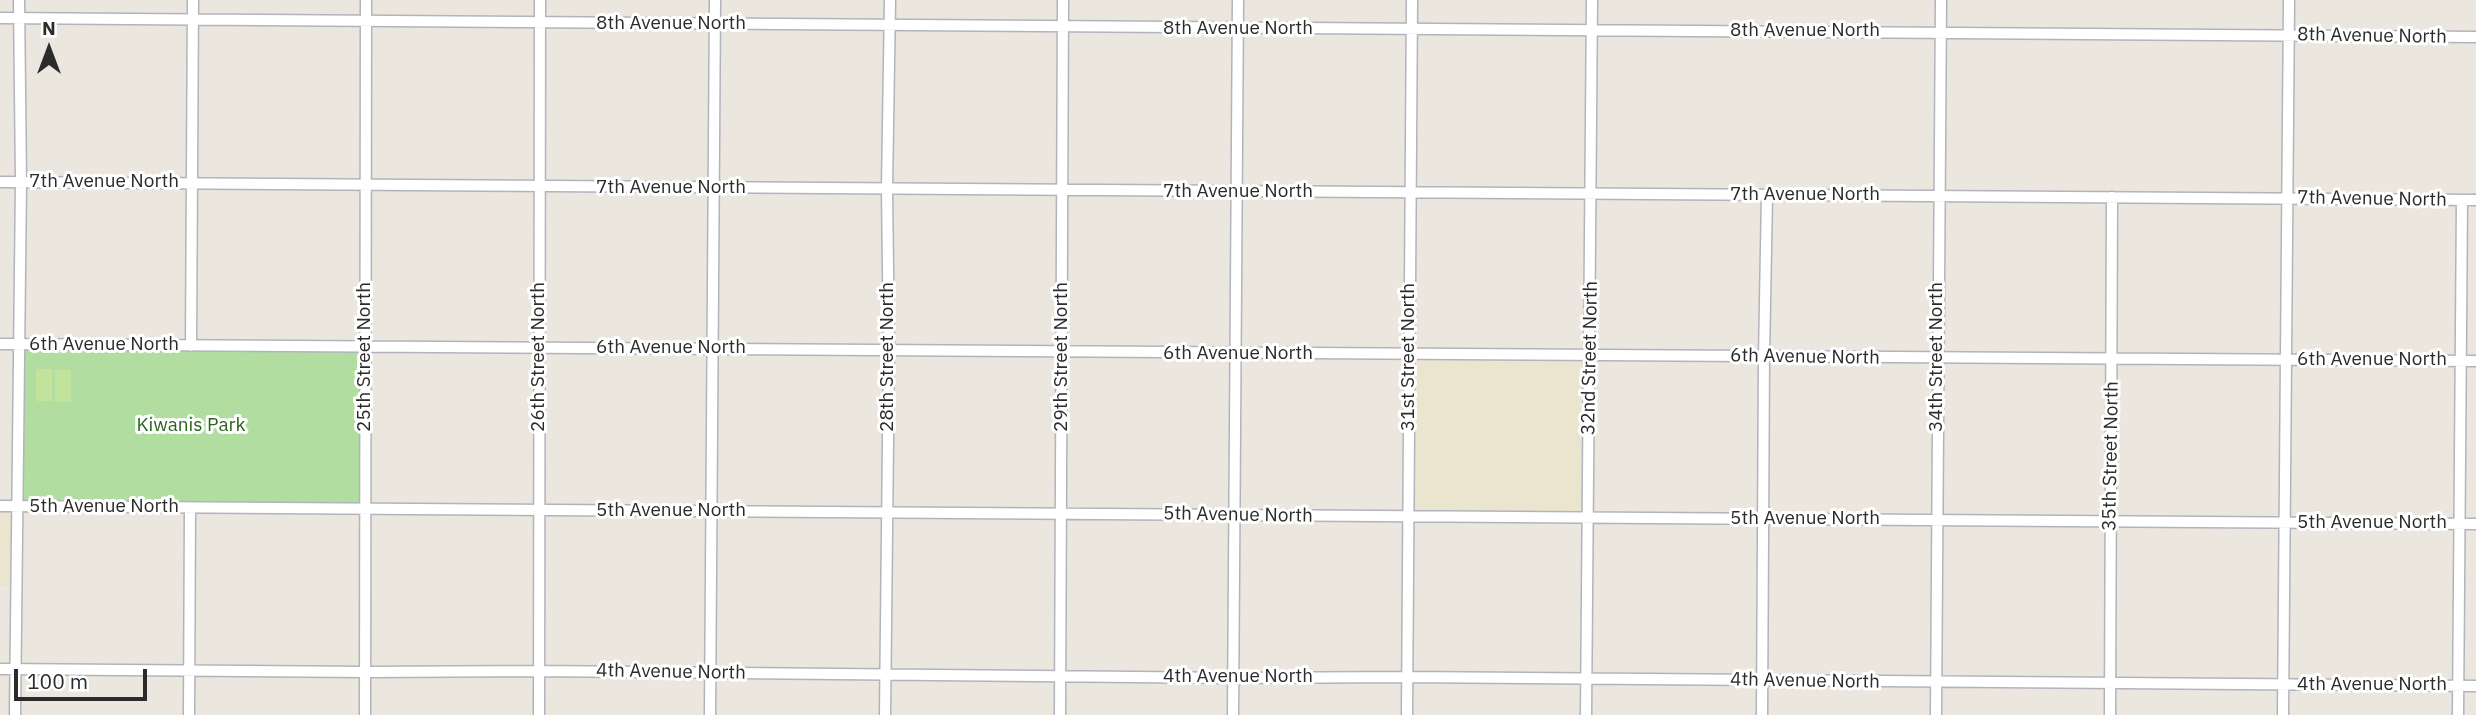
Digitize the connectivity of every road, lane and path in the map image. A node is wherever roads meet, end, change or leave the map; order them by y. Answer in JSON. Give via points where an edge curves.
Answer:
{"nodes":[{"id":1,"x":19,"y":0,"type":"edge"},
{"id":2,"x":193,"y":0,"type":"edge"},
{"id":3,"x":366,"y":0,"type":"edge"},
{"id":4,"x":540,"y":0,"type":"edge"},
{"id":5,"x":715,"y":0,"type":"edge"},
{"id":6,"x":890,"y":0,"type":"edge"},
{"id":7,"x":1063,"y":0,"type":"edge"},
{"id":8,"x":1238,"y":0,"type":"edge"},
{"id":9,"x":1412,"y":0,"type":"edge"},
{"id":10,"x":1592,"y":0,"type":"edge"},
{"id":11,"x":1941,"y":0,"type":"edge"},
{"id":12,"x":2289,"y":0,"type":"edge"},
{"id":13,"x":0,"y":18,"type":"edge"},
{"id":14,"x":19,"y":19,"type":"junction"},
{"id":15,"x":193,"y":20,"type":"junction"},
{"id":16,"x":366,"y":22,"type":"junction"},
{"id":17,"x":540,"y":23,"type":"junction"},
{"id":18,"x":714,"y":25,"type":"junction"},
{"id":19,"x":890,"y":26,"type":"junction"},
{"id":20,"x":1063,"y":28,"type":"junction"},
{"id":21,"x":1238,"y":29,"type":"junction"},
{"id":22,"x":1411,"y":29,"type":"junction"},
{"id":23,"x":1592,"y":30,"type":"junction"},
{"id":24,"x":1940,"y":32,"type":"junction"},
{"id":25,"x":2289,"y":35,"type":"junction"},
{"id":26,"x":2476,"y":37,"type":"edge"},
{"id":27,"x":0,"y":181,"type":"edge"},
{"id":28,"x":21,"y":182,"type":"junction"},
{"id":29,"x":192,"y":182,"type":"junction"},
{"id":30,"x":365,"y":185,"type":"junction"},
{"id":31,"x":539,"y":186,"type":"junction"},
{"id":32,"x":715,"y":188,"type":"junction"},
{"id":33,"x":887,"y":188,"type":"junction"},
{"id":34,"x":1062,"y":191,"type":"junction"},
{"id":35,"x":1236,"y":192,"type":"junction"},
{"id":36,"x":1410,"y":193,"type":"junction"},
{"id":37,"x":1591,"y":194,"type":"junction"},
{"id":38,"x":1767,"y":195,"type":"junction"},
{"id":39,"x":1938,"y":195,"type":"junction"},
{"id":40,"x":2112,"y":197,"type":"junction"},
{"id":41,"x":2288,"y":198,"type":"junction"},
{"id":42,"x":2462,"y":200,"type":"junction"},
{"id":43,"x":2476,"y":200,"type":"edge"},
{"id":44,"x":0,"y":344,"type":"edge"},
{"id":45,"x":19,"y":344,"type":"junction"},
{"id":46,"x":191,"y":346,"type":"junction"},
{"id":47,"x":365,"y":346,"type":"junction"},
{"id":48,"x":538,"y":348,"type":"junction"},
{"id":49,"x":713,"y":348,"type":"junction"},
{"id":50,"x":889,"y":349,"type":"junction"},
{"id":51,"x":1062,"y":353,"type":"junction"},
{"id":52,"x":1236,"y":354,"type":"junction"},
{"id":53,"x":1409,"y":355,"type":"junction"},
{"id":54,"x":1590,"y":355,"type":"junction"},
{"id":55,"x":1763,"y":356,"type":"junction"},
{"id":56,"x":1937,"y":358,"type":"junction"},
{"id":57,"x":2112,"y":359,"type":"junction"},
{"id":58,"x":2287,"y":360,"type":"junction"},
{"id":59,"x":2460,"y":361,"type":"junction"},
{"id":60,"x":2476,"y":361,"type":"edge"},
{"id":61,"x":0,"y":506,"type":"edge"},
{"id":62,"x":17,"y":506,"type":"junction"},
{"id":63,"x":190,"y":508,"type":"junction"},
{"id":64,"x":365,"y":509,"type":"junction"},
{"id":65,"x":539,"y":511,"type":"junction"},
{"id":66,"x":712,"y":511,"type":"junction"},
{"id":67,"x":888,"y":513,"type":"junction"},
{"id":68,"x":1060,"y":514,"type":"junction"},
{"id":69,"x":1235,"y":516,"type":"junction"},
{"id":70,"x":1408,"y":517,"type":"junction"},
{"id":71,"x":1588,"y":518,"type":"junction"},
{"id":72,"x":1763,"y":519,"type":"junction"},
{"id":73,"x":1936,"y":520,"type":"junction"},
{"id":74,"x":2110,"y":522,"type":"junction"},
{"id":75,"x":2286,"y":522,"type":"junction"},
{"id":76,"x":2459,"y":524,"type":"junction"},
{"id":77,"x":2476,"y":524,"type":"edge"},
{"id":78,"x":0,"y":669,"type":"edge"},
{"id":79,"x":15,"y":669,"type":"junction"},
{"id":80,"x":189,"y":671,"type":"junction"},
{"id":81,"x":539,"y":671,"type":"junction"},
{"id":82,"x":366,"y":672,"type":"junction"},
{"id":83,"x":710,"y":673,"type":"junction"},
{"id":84,"x":885,"y":673,"type":"junction"},
{"id":85,"x":1060,"y":675,"type":"junction"},
{"id":86,"x":1407,"y":677,"type":"junction"},
{"id":87,"x":1233,"y":678,"type":"junction"},
{"id":88,"x":1586,"y":679,"type":"junction"},
{"id":89,"x":1762,"y":681,"type":"junction"},
{"id":90,"x":1936,"y":682,"type":"junction"},
{"id":91,"x":2111,"y":683,"type":"junction"},
{"id":92,"x":2284,"y":684,"type":"junction"},
{"id":93,"x":2458,"y":685,"type":"junction"},
{"id":94,"x":2476,"y":686,"type":"edge"},
{"id":95,"x":15,"y":715,"type":"edge"},
{"id":96,"x":189,"y":715,"type":"edge"},
{"id":97,"x":365,"y":715,"type":"edge"},
{"id":98,"x":539,"y":715,"type":"edge"},
{"id":99,"x":710,"y":715,"type":"edge"},
{"id":100,"x":886,"y":715,"type":"edge"},
{"id":101,"x":1060,"y":715,"type":"edge"},
{"id":102,"x":1233,"y":715,"type":"edge"},
{"id":103,"x":1408,"y":715,"type":"edge"},
{"id":104,"x":1586,"y":715,"type":"edge"},
{"id":105,"x":1762,"y":715,"type":"edge"},
{"id":106,"x":1936,"y":715,"type":"edge"},
{"id":107,"x":2110,"y":715,"type":"edge"},
{"id":108,"x":2283,"y":715,"type":"edge"},
{"id":109,"x":2458,"y":715,"type":"edge"}],
"edges":[{"from":1,"to":14,"type":"street"},
{"from":2,"to":15,"type":"street"},
{"from":3,"to":16,"type":"street","name":"25th Street North"},
{"from":4,"to":17,"type":"street","name":"26th Street North"},
{"from":5,"to":18,"type":"street"},
{"from":6,"to":19,"type":"street","name":"28th Street North"},
{"from":7,"to":20,"type":"street","name":"29th Street North"},
{"from":8,"to":21,"type":"street"},
{"from":9,"to":22,"type":"street","name":"31st Street North"},
{"from":10,"to":23,"type":"street","name":"32nd Street North"},
{"from":11,"to":24,"type":"street","name":"34th Street North"},
{"from":12,"to":25,"type":"street"},
{"from":13,"to":14,"type":"street","name":"8th Avenue North"},
{"from":14,"to":15,"type":"street","name":"8th Avenue North"},
{"from":14,"to":28,"type":"street"},
{"from":15,"to":16,"type":"street","name":"8th Avenue North"},
{"from":15,"to":29,"type":"street"},
{"from":16,"to":17,"type":"street","name":"8th Avenue North"},
{"from":16,"to":30,"type":"street","name":"25th Street North"},
{"from":17,"to":18,"type":"street","name":"8th Avenue North"},
{"from":17,"to":31,"type":"street","name":"26th Street North"},
{"from":18,"to":19,"type":"street","name":"8th Avenue North"},
{"from":18,"to":32,"type":"street"},
{"from":19,"to":20,"type":"street","name":"8th Avenue North"},
{"from":19,"to":33,"type":"street","name":"28th Street North"},
{"from":20,"to":21,"type":"street","name":"8th Avenue North"},
{"from":20,"to":34,"type":"street","name":"29th Street North"},
{"from":21,"to":22,"type":"street","name":"8th Avenue North"},
{"from":21,"to":35,"type":"street"},
{"from":22,"to":23,"type":"street","name":"8th Avenue North"},
{"from":22,"to":36,"type":"street","name":"31st Street North"},
{"from":23,"to":24,"type":"street","name":"8th Avenue North"},
{"from":23,"to":37,"type":"street","name":"32nd Street North"},
{"from":24,"to":25,"type":"street","name":"8th Avenue North"},
{"from":24,"to":39,"type":"street","name":"34th Street North"},
{"from":25,"to":26,"type":"street","name":"8th Avenue North"},
{"from":25,"to":41,"type":"street"},
{"from":27,"to":28,"type":"street","name":"7th Avenue North"},
{"from":28,"to":29,"type":"street","name":"7th Avenue North"},
{"from":28,"to":45,"type":"street"},
{"from":29,"to":30,"type":"street","name":"7th Avenue North"},
{"from":29,"to":46,"type":"street"},
{"from":30,"to":31,"type":"street","name":"7th Avenue North"},
{"from":30,"to":47,"type":"street","name":"25th Street North"},
{"from":31,"to":32,"type":"street","name":"7th Avenue North"},
{"from":31,"to":48,"type":"street","name":"26th Street North"},
{"from":32,"to":33,"type":"street","name":"7th Avenue North"},
{"from":32,"to":49,"type":"street"},
{"from":33,"to":34,"type":"street","name":"7th Avenue North"},
{"from":33,"to":50,"type":"street","name":"28th Street North"},
{"from":34,"to":35,"type":"street","name":"7th Avenue North"},
{"from":34,"to":51,"type":"street","name":"29th Street North"},
{"from":35,"to":36,"type":"street","name":"7th Avenue North"},
{"from":35,"to":52,"type":"street"},
{"from":36,"to":37,"type":"street","name":"7th Avenue North"},
{"from":36,"to":53,"type":"street","name":"31st Street North"},
{"from":37,"to":38,"type":"street","name":"7th Avenue North"},
{"from":37,"to":54,"type":"street","name":"32nd Street North"},
{"from":38,"to":39,"type":"street","name":"7th Avenue North"},
{"from":38,"to":55,"type":"street"},
{"from":39,"to":40,"type":"street","name":"7th Avenue North"},
{"from":39,"to":56,"type":"street","name":"34th Street North"},
{"from":40,"to":41,"type":"street","name":"7th Avenue North"},
{"from":40,"to":57,"type":"street","name":"35th Street North"},
{"from":41,"to":42,"type":"street","name":"7th Avenue North"},
{"from":41,"to":58,"type":"street"},
{"from":42,"to":43,"type":"street","name":"7th Avenue North"},
{"from":42,"to":59,"type":"street"},
{"from":44,"to":45,"type":"street","name":"6th Avenue North"},
{"from":45,"to":46,"type":"street","name":"6th Avenue North"},
{"from":45,"to":62,"type":"street"},
{"from":46,"to":47,"type":"street","name":"6th Avenue North"},
{"from":47,"to":48,"type":"street","name":"6th Avenue North"},
{"from":47,"to":64,"type":"street","name":"25th Street North"},
{"from":48,"to":49,"type":"street","name":"6th Avenue North"},
{"from":48,"to":65,"type":"street","name":"26th Street North"},
{"from":49,"to":50,"type":"street","name":"6th Avenue North"},
{"from":49,"to":66,"type":"street"},
{"from":50,"to":51,"type":"street","name":"6th Avenue North"},
{"from":50,"to":67,"type":"street","name":"28th Street North"},
{"from":51,"to":52,"type":"street","name":"6th Avenue North"},
{"from":51,"to":68,"type":"street","name":"29th Street North"},
{"from":52,"to":53,"type":"street","name":"6th Avenue North"},
{"from":52,"to":69,"type":"street"},
{"from":53,"to":54,"type":"street","name":"6th Avenue North"},
{"from":53,"to":70,"type":"street","name":"31st Street North"},
{"from":54,"to":55,"type":"street","name":"6th Avenue North"},
{"from":54,"to":71,"type":"street","name":"32nd Street North"},
{"from":55,"to":56,"type":"street","name":"6th Avenue North"},
{"from":55,"to":72,"type":"street"},
{"from":56,"to":57,"type":"street","name":"6th Avenue North"},
{"from":56,"to":73,"type":"street","name":"34th Street North"},
{"from":57,"to":58,"type":"street","name":"6th Avenue North"},
{"from":57,"to":74,"type":"street","name":"35th Street North"},
{"from":58,"to":59,"type":"street","name":"6th Avenue North"},
{"from":58,"to":75,"type":"street"},
{"from":59,"to":60,"type":"street","name":"6th Avenue North"},
{"from":59,"to":76,"type":"street"},
{"from":61,"to":62,"type":"street","name":"5th Avenue North"},
{"from":62,"to":63,"type":"street","name":"5th Avenue North"},
{"from":62,"to":79,"type":"street"},
{"from":63,"to":64,"type":"street","name":"5th Avenue North"},
{"from":63,"to":80,"type":"street"},
{"from":64,"to":65,"type":"street","name":"5th Avenue North"},
{"from":64,"to":82,"type":"street","name":"25th Street North"},
{"from":65,"to":66,"type":"street","name":"5th Avenue North"},
{"from":65,"to":81,"type":"street","name":"26th Street North"},
{"from":66,"to":67,"type":"street","name":"5th Avenue North"},
{"from":66,"to":83,"type":"street"},
{"from":67,"to":68,"type":"street","name":"5th Avenue North"},
{"from":67,"to":84,"type":"street","name":"28th Street North"},
{"from":68,"to":69,"type":"street","name":"5th Avenue North"},
{"from":68,"to":85,"type":"street","name":"29th Street North"},
{"from":69,"to":70,"type":"street","name":"5th Avenue North"},
{"from":69,"to":87,"type":"street"},
{"from":70,"to":71,"type":"street","name":"5th Avenue North"},
{"from":70,"to":86,"type":"street","name":"31st Street North"},
{"from":71,"to":72,"type":"street","name":"5th Avenue North"},
{"from":71,"to":88,"type":"street","name":"32nd Street North"},
{"from":72,"to":73,"type":"street","name":"5th Avenue North"},
{"from":72,"to":89,"type":"street"},
{"from":73,"to":74,"type":"street","name":"5th Avenue North"},
{"from":73,"to":90,"type":"street","name":"34th Street North"},
{"from":74,"to":75,"type":"street","name":"5th Avenue North"},
{"from":74,"to":91,"type":"street","name":"35th Street North"},
{"from":75,"to":76,"type":"street","name":"5th Avenue North"},
{"from":75,"to":92,"type":"street"},
{"from":76,"to":77,"type":"street","name":"5th Avenue North"},
{"from":76,"to":93,"type":"street"},
{"from":78,"to":79,"type":"street","name":"4th Avenue North"},
{"from":79,"to":80,"type":"street","name":"4th Avenue North"},
{"from":79,"to":95,"type":"street"},
{"from":80,"to":82,"type":"street","name":"4th Avenue North"},
{"from":80,"to":96,"type":"street"},
{"from":81,"to":82,"type":"street","name":"4th Avenue North"},
{"from":81,"to":83,"type":"street","name":"4th Avenue North"},
{"from":81,"to":98,"type":"street","name":"26th Street North"},
{"from":82,"to":97,"type":"street","name":"25th Street North"},
{"from":83,"to":84,"type":"street","name":"4th Avenue North"},
{"from":83,"to":99,"type":"street"},
{"from":84,"to":85,"type":"street","name":"4th Avenue North"},
{"from":84,"to":100,"type":"street","name":"28th Street North"},
{"from":85,"to":87,"type":"street","name":"4th Avenue North"},
{"from":85,"to":101,"type":"street","name":"29th Street North"},
{"from":86,"to":87,"type":"street","name":"4th Avenue North"},
{"from":86,"to":88,"type":"street","name":"4th Avenue North"},
{"from":86,"to":103,"type":"street","name":"31st Street North"},
{"from":87,"to":102,"type":"street"},
{"from":88,"to":89,"type":"street","name":"4th Avenue North"},
{"from":88,"to":104,"type":"street","name":"32nd Street North"},
{"from":89,"to":90,"type":"street","name":"4th Avenue North"},
{"from":89,"to":105,"type":"street"},
{"from":90,"to":91,"type":"street","name":"4th Avenue North"},
{"from":90,"to":106,"type":"street","name":"34th Street North"},
{"from":91,"to":92,"type":"street","name":"4th Avenue North"},
{"from":91,"to":107,"type":"street","name":"35th Street North"},
{"from":92,"to":93,"type":"street","name":"4th Avenue North"},
{"from":92,"to":108,"type":"street"},
{"from":93,"to":94,"type":"street","name":"4th Avenue North"},
{"from":93,"to":109,"type":"street"}]}
